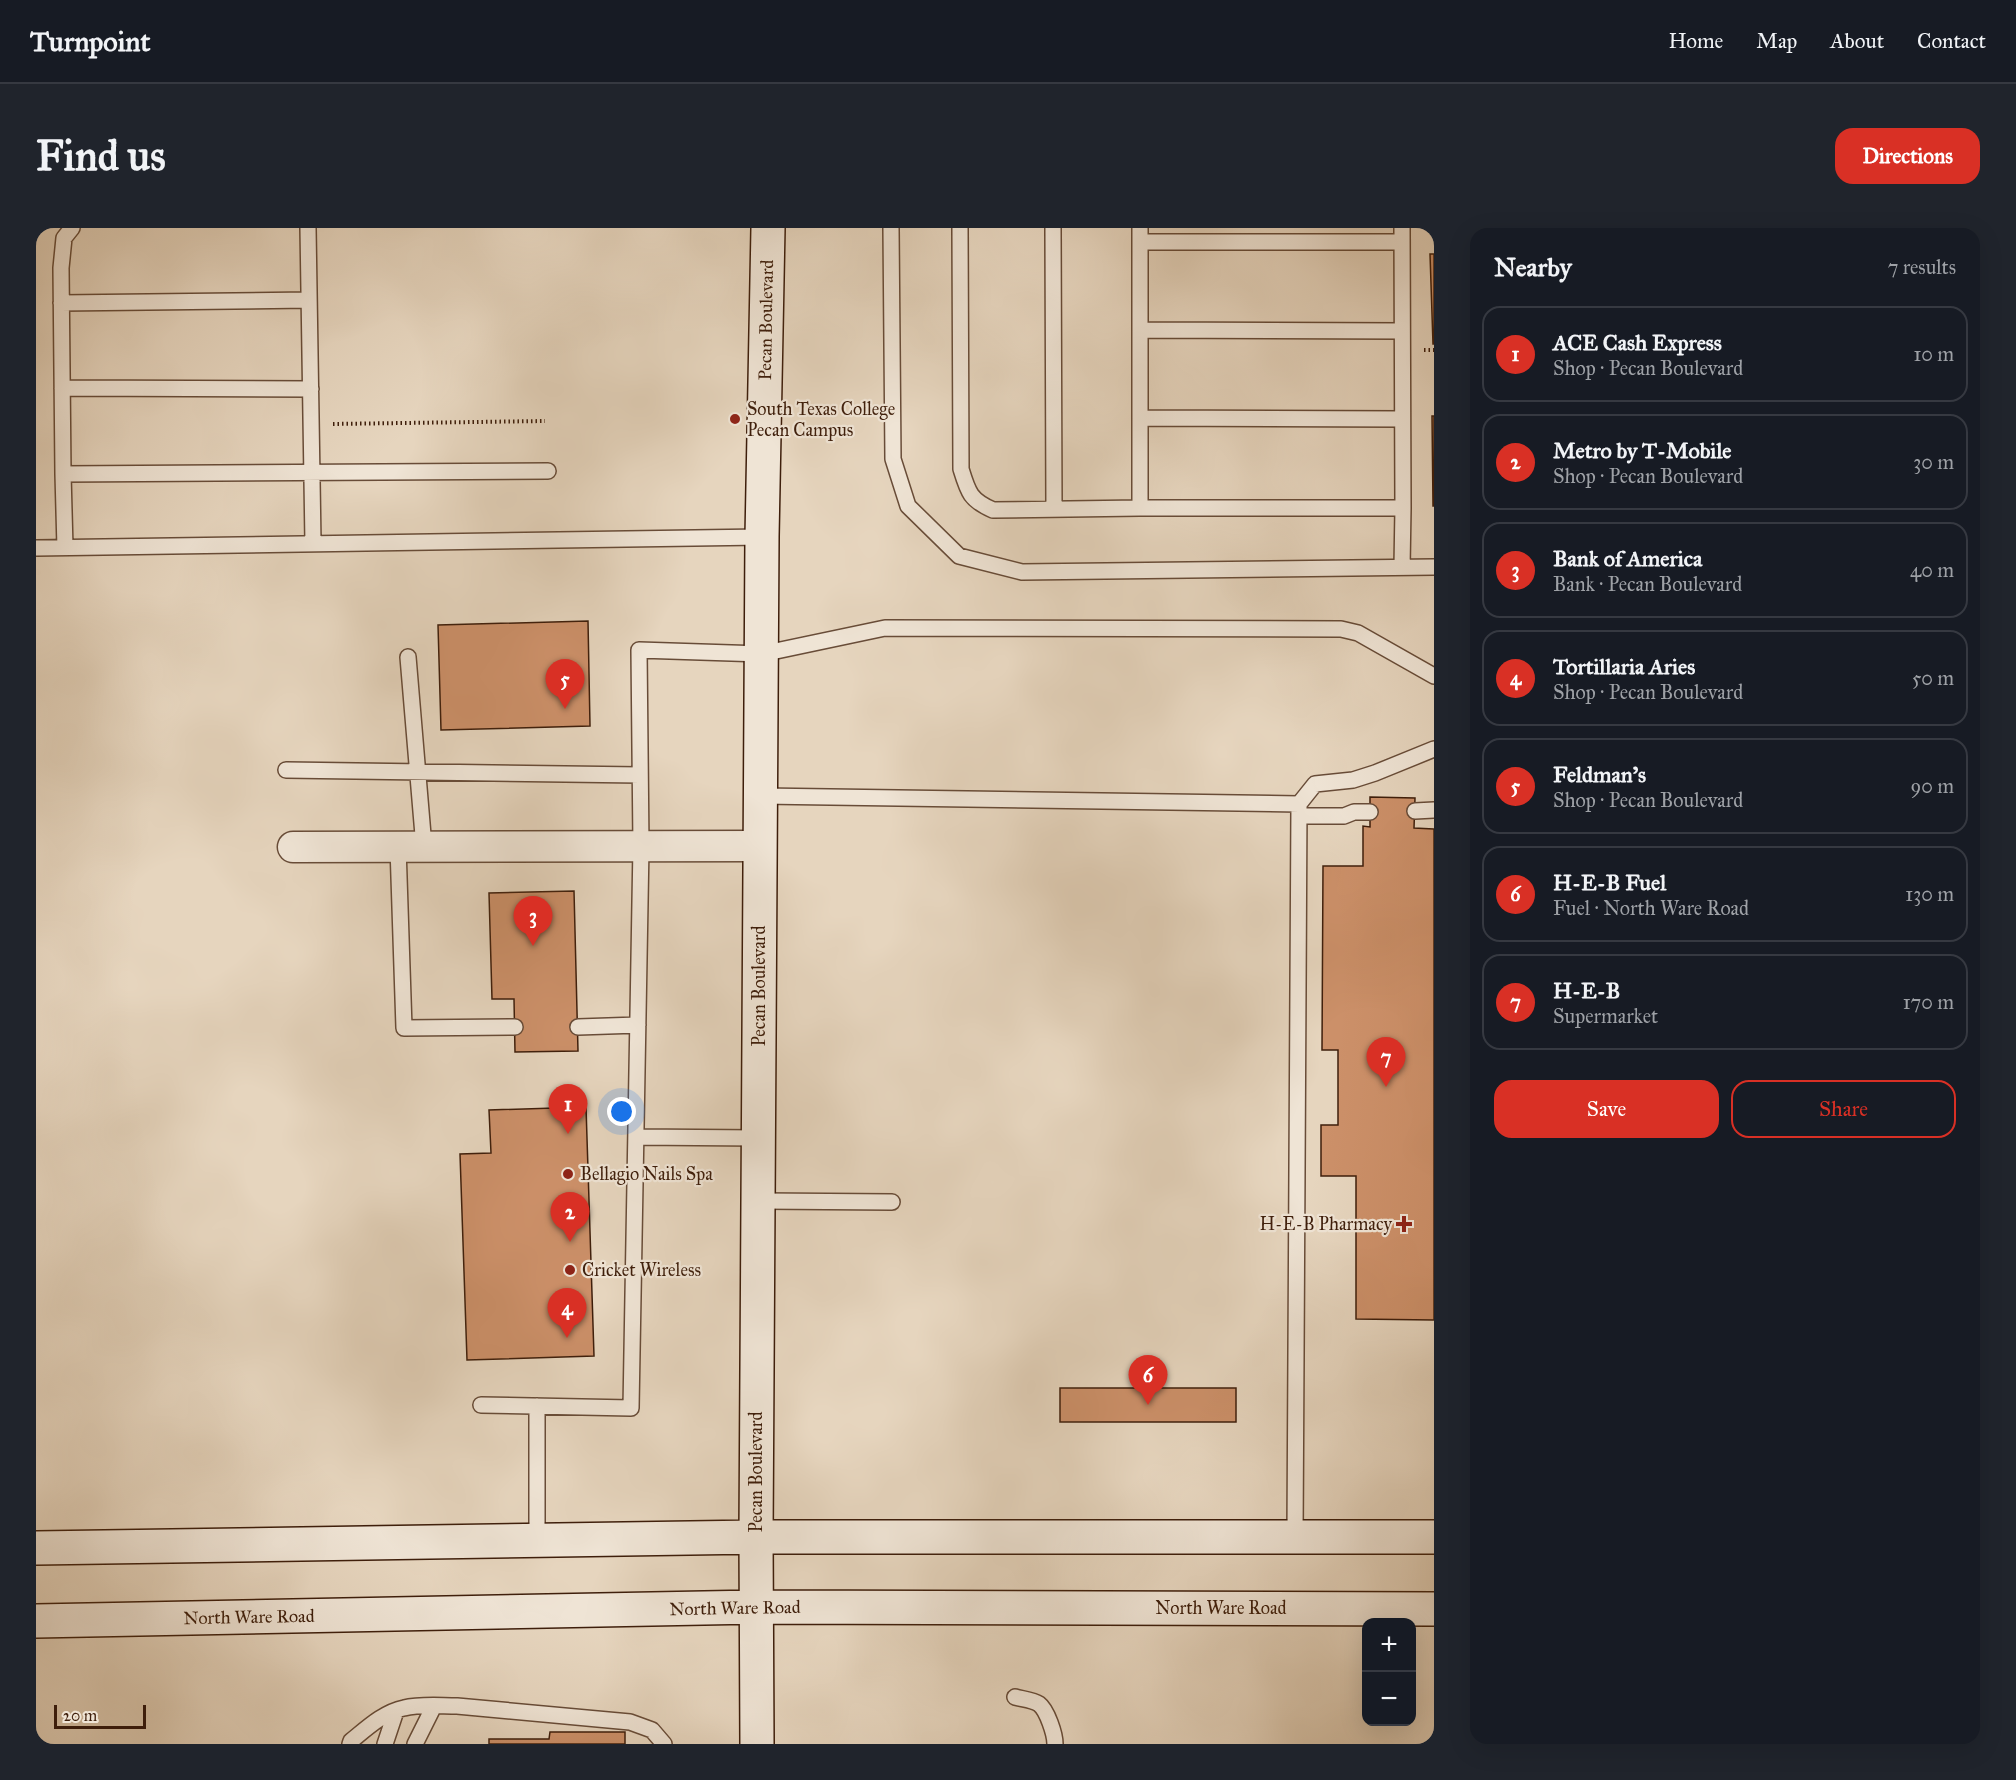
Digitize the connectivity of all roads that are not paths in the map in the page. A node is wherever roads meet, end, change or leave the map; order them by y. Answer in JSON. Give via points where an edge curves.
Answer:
{"nodes":[{"id":1,"x":72,"y":228,"type":"edge"},
{"id":2,"x":308,"y":228,"type":"edge"},
{"id":3,"x":768,"y":228,"type":"edge"},
{"id":4,"x":891,"y":228,"type":"edge"},
{"id":5,"x":960,"y":228,"type":"edge"},
{"id":6,"x":1053,"y":228,"type":"edge"},
{"id":7,"x":1140,"y":235,"type":"edge"},
{"id":8,"x":1402,"y":235,"type":"edge"},
{"id":9,"x":309,"y":300,"type":"junction"},
{"id":10,"x":61,"y":303,"type":"junction"},
{"id":11,"x":1140,"y":330,"type":"junction"},
{"id":12,"x":1402,"y":331,"type":"junction"},
{"id":13,"x":62,"y":388,"type":"junction"},
{"id":14,"x":311,"y":389,"type":"junction"},
{"id":15,"x":1140,"y":418,"type":"junction"},
{"id":16,"x":1402,"y":419,"type":"junction"},
{"id":17,"x":548,"y":471,"type":"dead end"},
{"id":18,"x":312,"y":473,"type":"junction"},
{"id":19,"x":63,"y":474,"type":"junction"},
{"id":20,"x":1140,"y":508,"type":"junction"},
{"id":21,"x":1403,"y":508,"type":"junction"},
{"id":22,"x":1054,"y":509,"type":"junction"},
{"id":23,"x":762,"y":537,"type":"junction"},
{"id":24,"x":314,"y":543,"type":"junction"},
{"id":25,"x":36,"y":548,"type":"edge"},
{"id":26,"x":65,"y":548,"type":"junction"},
{"id":27,"x":1402,"y":567,"type":"junction"},
{"id":28,"x":1434,"y":567,"type":"edge"},
{"id":29,"x":762,"y":654,"type":"junction"},
{"id":30,"x":408,"y":657,"type":"dead end"},
{"id":31,"x":1434,"y":676,"type":"edge"},
{"id":32,"x":1434,"y":748,"type":"edge"},
{"id":33,"x":286,"y":770,"type":"dead end"},
{"id":34,"x":418,"y":772,"type":"junction"},
{"id":35,"x":640,"y":775,"type":"junction"},
{"id":36,"x":760,"y":796,"type":"junction"},
{"id":37,"x":1299,"y":810,"type":"junction"},
{"id":38,"x":1434,"y":810,"type":"edge"},
{"id":39,"x":1415,"y":811,"type":"dead end"},
{"id":40,"x":1370,"y":812,"type":"dead end"},
{"id":41,"x":641,"y":846,"type":"junction"},
{"id":42,"x":760,"y":846,"type":"junction"},
{"id":43,"x":293,"y":847,"type":"dead end"},
{"id":44,"x":411,"y":847,"type":"junction"},
{"id":45,"x":638,"y":1025,"type":"junction"},
{"id":46,"x":515,"y":1027,"type":"dead end"},
{"id":47,"x":578,"y":1027,"type":"dead end"},
{"id":48,"x":636,"y":1137,"type":"junction"},
{"id":49,"x":758,"y":1138,"type":"junction"},
{"id":50,"x":758,"y":1201,"type":"junction"},
{"id":51,"x":892,"y":1202,"type":"dead end"},
{"id":52,"x":480,"y":1405,"type":"dead end"},
{"id":53,"x":537,"y":1406,"type":"junction"},
{"id":54,"x":756,"y":1537,"type":"junction"},
{"id":55,"x":1295,"y":1537,"type":"junction"},
{"id":56,"x":1434,"y":1537,"type":"edge"},
{"id":57,"x":537,"y":1540,"type":"junction"},
{"id":58,"x":36,"y":1548,"type":"edge"},
{"id":59,"x":756,"y":1607,"type":"junction"},
{"id":60,"x":1434,"y":1609,"type":"edge"},
{"id":61,"x":36,"y":1621,"type":"edge"},
{"id":62,"x":1015,"y":1697,"type":"dead end"},
{"id":63,"x":434,"y":1706,"type":"junction"},
{"id":64,"x":396,"y":1711,"type":"junction"},
{"id":65,"x":350,"y":1744,"type":"edge"},
{"id":66,"x":385,"y":1744,"type":"edge"},
{"id":67,"x":415,"y":1744,"type":"edge"},
{"id":68,"x":664,"y":1744,"type":"edge"},
{"id":69,"x":757,"y":1744,"type":"edge"},
{"id":70,"x":1054,"y":1744,"type":"edge"}],
"edges":[{"from":1,"to":10,"type":"lane","via":[[64,238]]},
{"from":2,"to":9,"type":"lane"},
{"from":3,"to":23,"type":"main road","name":"Pecan Boulevard"},
{"from":4,"to":27,"type":"lane","via":[[893,459],[908,506],[958,556],[1022,572]]},
{"from":5,"to":22,"type":"lane","via":[[961,469],[967,487],[976,503],[993,510]]},
{"from":6,"to":22,"type":"lane"},
{"from":7,"to":8,"type":"lane"},
{"from":7,"to":11,"type":"lane"},
{"from":8,"to":12,"type":"lane"},
{"from":9,"to":10,"type":"lane"},
{"from":9,"to":14,"type":"lane"},
{"from":10,"to":13,"type":"lane"},
{"from":11,"to":12,"type":"lane"},
{"from":11,"to":15,"type":"lane"},
{"from":12,"to":16,"type":"lane"},
{"from":13,"to":14,"type":"lane"},
{"from":13,"to":19,"type":"lane"},
{"from":14,"to":18,"type":"lane"},
{"from":15,"to":16,"type":"lane"},
{"from":15,"to":20,"type":"lane"},
{"from":16,"to":21,"type":"lane"},
{"from":17,"to":18,"type":"lane"},
{"from":18,"to":19,"type":"lane"},
{"from":18,"to":24,"type":"lane"},
{"from":19,"to":26,"type":"lane"},
{"from":20,"to":21,"type":"lane"},
{"from":20,"to":22,"type":"lane"},
{"from":21,"to":27,"type":"lane"},
{"from":23,"to":24,"type":"lane"},
{"from":23,"to":29,"type":"main road","name":"Pecan Boulevard"},
{"from":24,"to":26,"type":"lane"},
{"from":25,"to":26,"type":"lane"},
{"from":27,"to":28,"type":"lane"},
{"from":29,"to":31,"type":"lane","via":[[885,628],[1341,629],[1358,633]]},
{"from":29,"to":35,"type":"lane","via":[[639,650]]},
{"from":29,"to":36,"type":"main road","name":"Pecan Boulevard"},
{"from":30,"to":34,"type":"lane"},
{"from":32,"to":37,"type":"lane","via":[[1353,780],[1315,784]]},
{"from":33,"to":34,"type":"lane"},
{"from":34,"to":35,"type":"lane"},
{"from":34,"to":44,"type":"lane"},
{"from":35,"to":41,"type":"lane"},
{"from":36,"to":37,"type":"lane"},
{"from":36,"to":42,"type":"main road","name":"Pecan Boulevard"},
{"from":37,"to":40,"type":"lane","via":[[1344,816]]},
{"from":37,"to":55,"type":"lane"},
{"from":38,"to":39,"type":"lane"},
{"from":41,"to":42,"type":"street"},
{"from":41,"to":44,"type":"street"},
{"from":41,"to":45,"type":"lane"},
{"from":42,"to":49,"type":"main road","name":"Pecan Boulevard"},
{"from":43,"to":44,"type":"street"},
{"from":44,"to":46,"type":"lane","via":[[404,1028]]},
{"from":45,"to":47,"type":"lane"},
{"from":45,"to":48,"type":"lane"},
{"from":48,"to":49,"type":"lane"},
{"from":48,"to":53,"type":"lane","via":[[631,1408]]},
{"from":49,"to":50,"type":"main road","name":"Pecan Boulevard"},
{"from":50,"to":51,"type":"lane"},
{"from":50,"to":54,"type":"main road","name":"Pecan Boulevard"},
{"from":52,"to":53,"type":"lane"},
{"from":53,"to":57,"type":"lane"},
{"from":54,"to":55,"type":"main road"},
{"from":54,"to":57,"type":"main road"},
{"from":54,"to":59,"type":"main road","name":"Pecan Boulevard"},
{"from":55,"to":56,"type":"main road"},
{"from":57,"to":58,"type":"main road"},
{"from":59,"to":60,"type":"main road","name":"North Ware Road"},
{"from":59,"to":61,"type":"main road","name":"North Ware Road"},
{"from":59,"to":69,"type":"main road","name":"Pecan Boulevard"},
{"from":62,"to":70,"type":"lane","via":[[1039,1704],[1047,1716]]},
{"from":63,"to":64,"type":"lane"},
{"from":63,"to":67,"type":"lane"},
{"from":63,"to":68,"type":"lane","via":[[630,1722],[652,1730]]},
{"from":64,"to":65,"type":"lane","via":[[379,1719]]},
{"from":64,"to":66,"type":"lane"}]}
